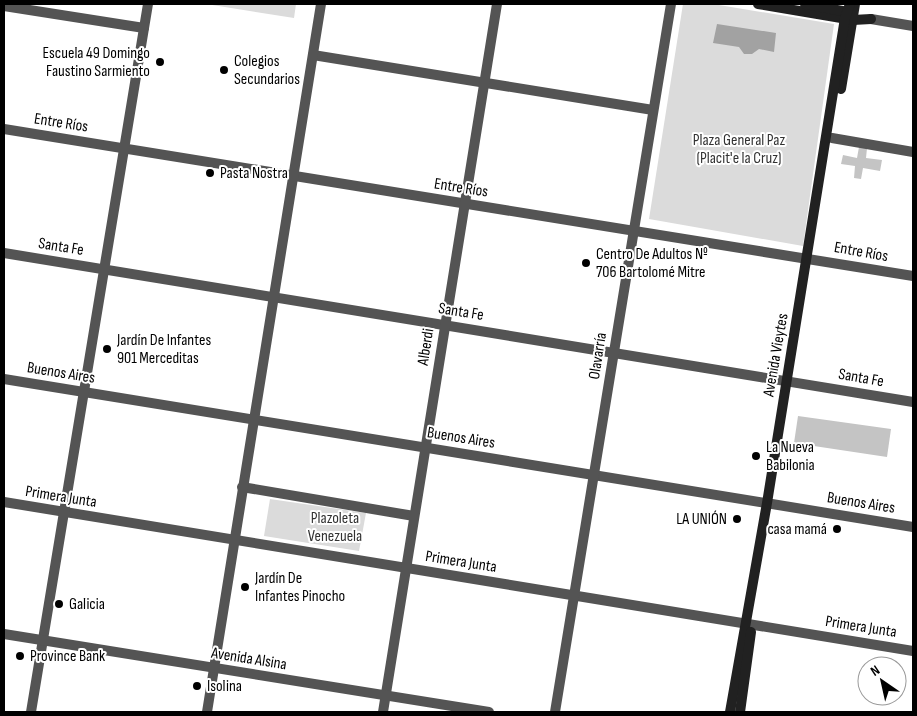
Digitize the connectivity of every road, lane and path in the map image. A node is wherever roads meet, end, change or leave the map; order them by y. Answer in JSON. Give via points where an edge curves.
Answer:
{"nodes":[{"id":1,"x":148,"y":4,"type":"edge"},
{"id":2,"x":321,"y":4,"type":"edge"},
{"id":3,"x":497,"y":4,"type":"edge"},
{"id":4,"x":671,"y":4,"type":"edge"},
{"id":5,"x":758,"y":4,"type":"edge"},
{"id":6,"x":805,"y":4,"type":"edge"},
{"id":7,"x":4,"y":6,"type":"edge"},
{"id":8,"x":851,"y":12,"type":"edge"},
{"id":9,"x":870,"y":19,"type":"joint"},
{"id":10,"x":913,"y":26,"type":"edge"},
{"id":11,"x":144,"y":28,"type":"junction"},
{"id":12,"x":313,"y":55,"type":"junction"},
{"id":13,"x":484,"y":83,"type":"junction"},
{"id":14,"x":653,"y":110,"type":"junction"},
{"id":15,"x":4,"y":130,"type":"edge"},
{"id":16,"x":832,"y":138,"type":"junction"},
{"id":17,"x":124,"y":149,"type":"junction"},
{"id":18,"x":913,"y":152,"type":"edge"},
{"id":19,"x":293,"y":176,"type":"junction"},
{"id":20,"x":464,"y":203,"type":"junction"},
{"id":21,"x":634,"y":230,"type":"junction"},
{"id":22,"x":4,"y":253,"type":"edge"},
{"id":23,"x":810,"y":258,"type":"junction"},
{"id":24,"x":104,"y":269,"type":"junction"},
{"id":25,"x":913,"y":276,"type":"edge"},
{"id":26,"x":273,"y":297,"type":"junction"},
{"id":27,"x":445,"y":325,"type":"junction"},
{"id":28,"x":614,"y":353,"type":"junction"},
{"id":29,"x":4,"y":379,"type":"edge"},
{"id":30,"x":789,"y":381,"type":"junction"},
{"id":31,"x":84,"y":392,"type":"junction"},
{"id":32,"x":913,"y":402,"type":"edge"},
{"id":33,"x":253,"y":419,"type":"junction"},
{"id":34,"x":425,"y":447,"type":"junction"},
{"id":35,"x":594,"y":475,"type":"junction"},
{"id":36,"x":242,"y":488,"type":"junction"},
{"id":37,"x":4,"y":502,"type":"edge"},
{"id":38,"x":770,"y":503,"type":"junction"},
{"id":39,"x":64,"y":512,"type":"junction"},
{"id":40,"x":414,"y":516,"type":"junction"},
{"id":41,"x":913,"y":527,"type":"edge"},
{"id":42,"x":234,"y":540,"type":"junction"},
{"id":43,"x":405,"y":568,"type":"junction"},
{"id":44,"x":574,"y":595,"type":"junction"},
{"id":45,"x":749,"y":623,"type":"junction"},
{"id":46,"x":4,"y":634,"type":"edge"},
{"id":47,"x":42,"y":640,"type":"junction"},
{"id":48,"x":913,"y":651,"type":"edge"},
{"id":49,"x":214,"y":669,"type":"junction"},
{"id":50,"x":386,"y":695,"type":"junction"},
{"id":51,"x":31,"y":712,"type":"edge"},
{"id":52,"x":207,"y":712,"type":"edge"},
{"id":53,"x":382,"y":712,"type":"edge"},
{"id":54,"x":489,"y":712,"type":"edge"},
{"id":55,"x":555,"y":712,"type":"edge"},
{"id":56,"x":730,"y":712,"type":"edge"},
{"id":57,"x":740,"y":712,"type":"edge"}],
"edges":[{"from":1,"to":11,"type":"street"},
{"from":2,"to":12,"type":"street"},
{"from":3,"to":13,"type":"street","name":"Alberdi"},
{"from":4,"to":14,"type":"street","name":"Olavarría"},
{"from":5,"to":8,"type":"main road"},
{"from":6,"to":8,"type":"main road"},
{"from":7,"to":11,"type":"street"},
{"from":8,"to":9,"type":"main road"},
{"from":8,"to":16,"type":"main road","name":"Avenida Vieytes"},
{"from":8,"to":23,"type":"main road","name":"Avenida Vieytes"},
{"from":9,"to":10,"type":"street"},
{"from":11,"to":17,"type":"street"},
{"from":12,"to":13,"type":"street"},
{"from":12,"to":19,"type":"street"},
{"from":13,"to":14,"type":"street"},
{"from":13,"to":20,"type":"street","name":"Alberdi"},
{"from":14,"to":21,"type":"street","name":"Olavarría"},
{"from":15,"to":17,"type":"street","name":"Entre Ríos"},
{"from":16,"to":18,"type":"street"},
{"from":16,"to":23,"type":"main road","name":"Avenida Vieytes"},
{"from":17,"to":19,"type":"street","name":"Entre Ríos"},
{"from":17,"to":24,"type":"street"},
{"from":19,"to":20,"type":"street","name":"Entre Ríos"},
{"from":19,"to":26,"type":"street"},
{"from":20,"to":21,"type":"street","name":"Entre Ríos"},
{"from":20,"to":27,"type":"street","name":"Alberdi"},
{"from":21,"to":23,"type":"street","name":"Entre Ríos"},
{"from":21,"to":28,"type":"street","name":"Olavarría"},
{"from":22,"to":24,"type":"street","name":"Santa Fe"},
{"from":23,"to":25,"type":"street","name":"Entre Ríos"},
{"from":23,"to":30,"type":"main road","name":"Avenida Vieytes"},
{"from":24,"to":26,"type":"street","name":"Santa Fe"},
{"from":24,"to":31,"type":"street"},
{"from":26,"to":27,"type":"street","name":"Santa Fe"},
{"from":26,"to":33,"type":"street"},
{"from":27,"to":28,"type":"street","name":"Santa Fe"},
{"from":27,"to":34,"type":"street","name":"Alberdi"},
{"from":28,"to":30,"type":"street","name":"Santa Fe"},
{"from":28,"to":35,"type":"street","name":"Olavarría"},
{"from":29,"to":31,"type":"street","name":"Buenos Aires"},
{"from":30,"to":32,"type":"street","name":"Santa Fe"},
{"from":30,"to":38,"type":"main road","name":"Avenida Vieytes"},
{"from":31,"to":33,"type":"street","name":"Buenos Aires"},
{"from":31,"to":39,"type":"street"},
{"from":33,"to":34,"type":"street","name":"Buenos Aires"},
{"from":33,"to":36,"type":"street"},
{"from":34,"to":35,"type":"street","name":"Buenos Aires"},
{"from":34,"to":40,"type":"street","name":"Alberdi"},
{"from":35,"to":38,"type":"street","name":"Buenos Aires"},
{"from":35,"to":44,"type":"street","name":"Olavarría"},
{"from":36,"to":40,"type":"street"},
{"from":36,"to":42,"type":"street"},
{"from":37,"to":39,"type":"street","name":"Primera Junta"},
{"from":38,"to":41,"type":"street","name":"Buenos Aires"},
{"from":38,"to":45,"type":"main road","name":"Avenida Vieytes"},
{"from":39,"to":42,"type":"street","name":"Primera Junta"},
{"from":39,"to":47,"type":"street"},
{"from":40,"to":43,"type":"street","name":"Alberdi"},
{"from":42,"to":43,"type":"street","name":"Primera Junta"},
{"from":42,"to":49,"type":"street"},
{"from":43,"to":44,"type":"street","name":"Primera Junta"},
{"from":43,"to":50,"type":"street","name":"Alberdi"},
{"from":44,"to":45,"type":"street","name":"Primera Junta"},
{"from":44,"to":55,"type":"street","name":"Olavarría"},
{"from":45,"to":48,"type":"street","name":"Primera Junta"},
{"from":45,"to":56,"type":"main road","name":"Avenida Vieytes"},
{"from":45,"to":57,"type":"main road","name":"Avenida Vieytes"},
{"from":46,"to":47,"type":"street","name":"Avenida Alsina"},
{"from":47,"to":49,"type":"street","name":"Avenida Alsina"},
{"from":47,"to":51,"type":"street"},
{"from":49,"to":50,"type":"street","name":"Avenida Alsina"},
{"from":49,"to":52,"type":"street"},
{"from":50,"to":53,"type":"street","name":"Alberdi"},
{"from":50,"to":54,"type":"street","name":"Avenida Alsina"}]}
